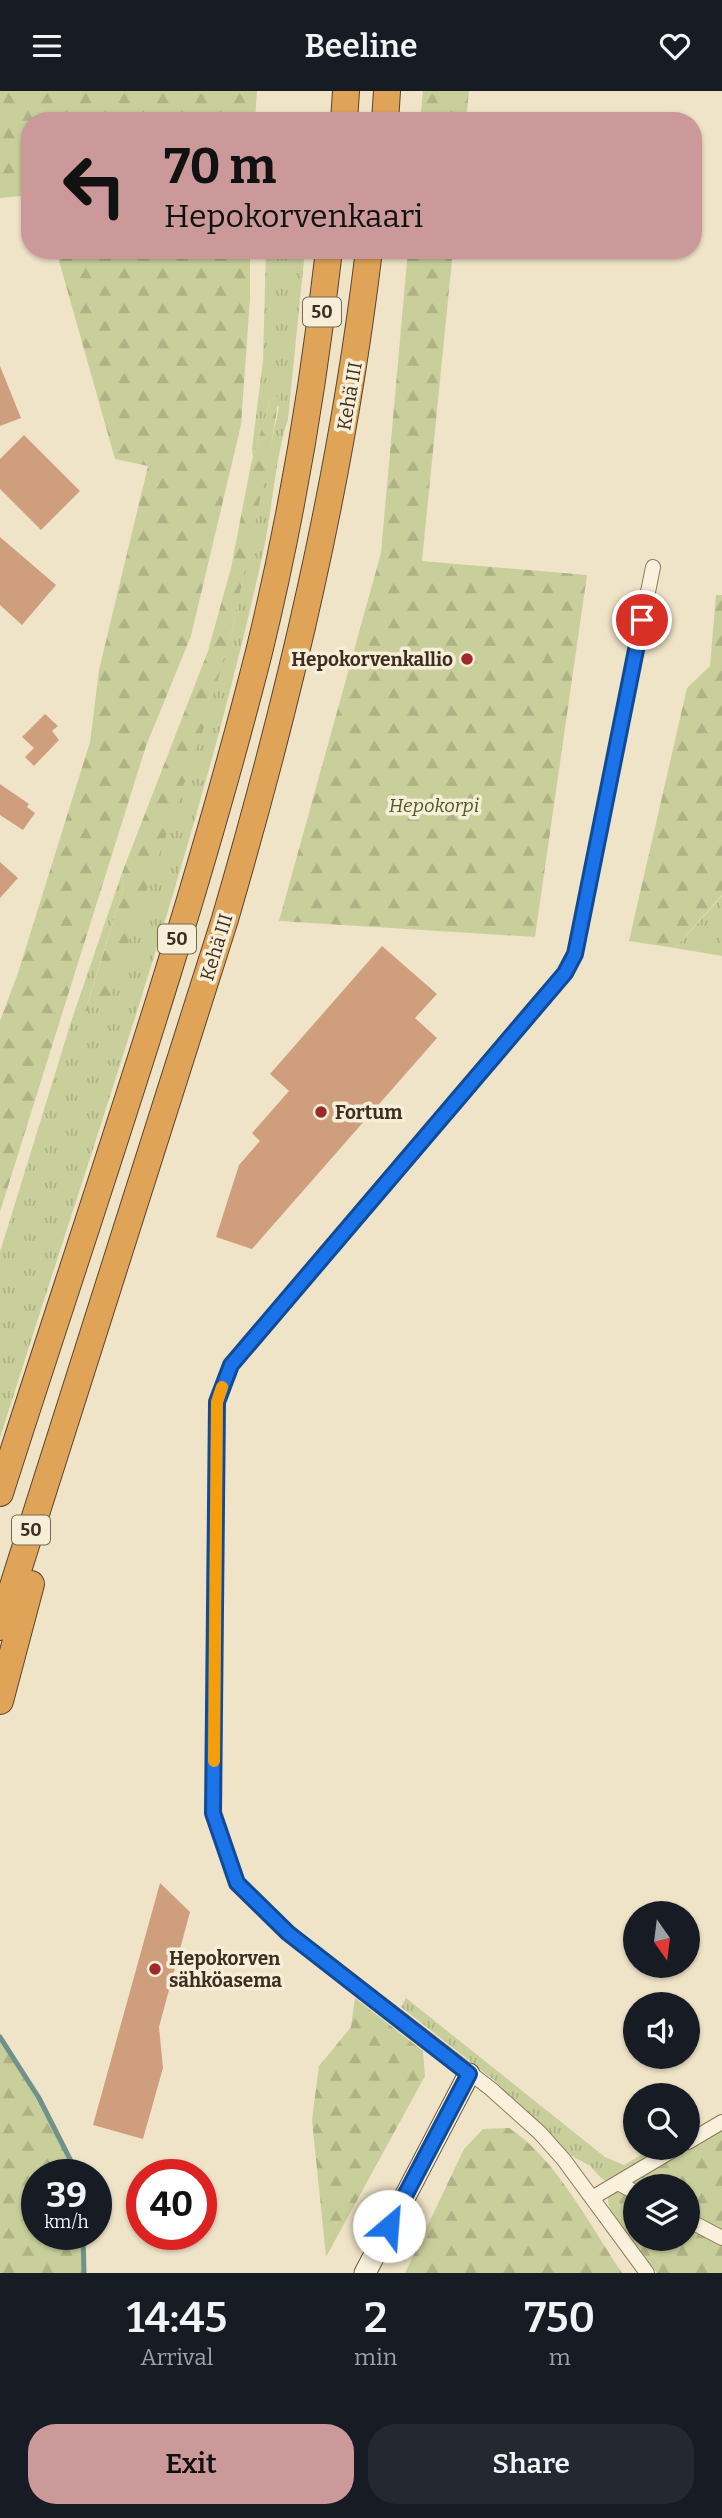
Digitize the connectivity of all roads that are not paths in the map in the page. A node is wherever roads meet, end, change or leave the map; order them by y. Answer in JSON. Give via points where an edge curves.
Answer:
{"nodes":[{"id":1,"x":346,"y":91,"type":"edge"},
{"id":2,"x":387,"y":91,"type":"edge"},
{"id":3,"x":345,"y":112,"type":"edge"},
{"id":4,"x":386,"y":112,"type":"edge"},
{"id":5,"x":328,"y":259,"type":"edge"},
{"id":6,"x":368,"y":259,"type":"edge"},
{"id":7,"x":653,"y":567,"type":"dead end"},
{"id":8,"x":61,"y":1432,"type":"junction"},
{"id":9,"x":0,"y":1493,"type":"edge"},
{"id":10,"x":0,"y":1627,"type":"edge"},
{"id":11,"x":0,"y":1701,"type":"edge"},
{"id":12,"x":469,"y":2074,"type":"junction"},
{"id":13,"x":722,"y":2122,"type":"edge"},
{"id":14,"x":700,"y":2135,"type":"edge"},
{"id":15,"x":656,"y":2160,"type":"edge"},
{"id":16,"x":618,"y":2183,"type":"junction"},
{"id":17,"x":623,"y":2186,"type":"edge"},
{"id":18,"x":592,"y":2199,"type":"junction"},
{"id":19,"x":700,"y":2226,"type":"edge"},
{"id":20,"x":722,"y":2238,"type":"edge"},
{"id":21,"x":365,"y":2273,"type":"edge"},
{"id":22,"x":647,"y":2273,"type":"edge"}],
"edges":[{"from":1,"to":3,"type":"highway"},
{"from":2,"to":4,"type":"highway"},
{"from":5,"to":9,"type":"highway","name":"Kehä III","number":"50","via":[[295,477],[259,648],[223,786]]},
{"from":6,"to":8,"type":"highway","name":"Kehä III","number":"50","via":[[333,482],[264,784]]},
{"from":7,"to":12,"type":"street","via":[[575,954],[556,983],[231,1365],[217,1402],[213,1813],[237,1883],[288,1933]]},
{"from":8,"to":10,"type":"highway","name":"Kehä III","number":"50"},
{"from":8,"to":11,"type":"highway","via":[[45,1533]]},
{"from":12,"to":18,"type":"street","via":[[540,2133]]},
{"from":12,"to":21,"type":"street"},
{"from":13,"to":14,"type":"street"},
{"from":15,"to":16,"type":"street"},
{"from":16,"to":17,"type":"street"},
{"from":16,"to":18,"type":"street"},
{"from":18,"to":22,"type":"street"},
{"from":19,"to":20,"type":"street"}]}
